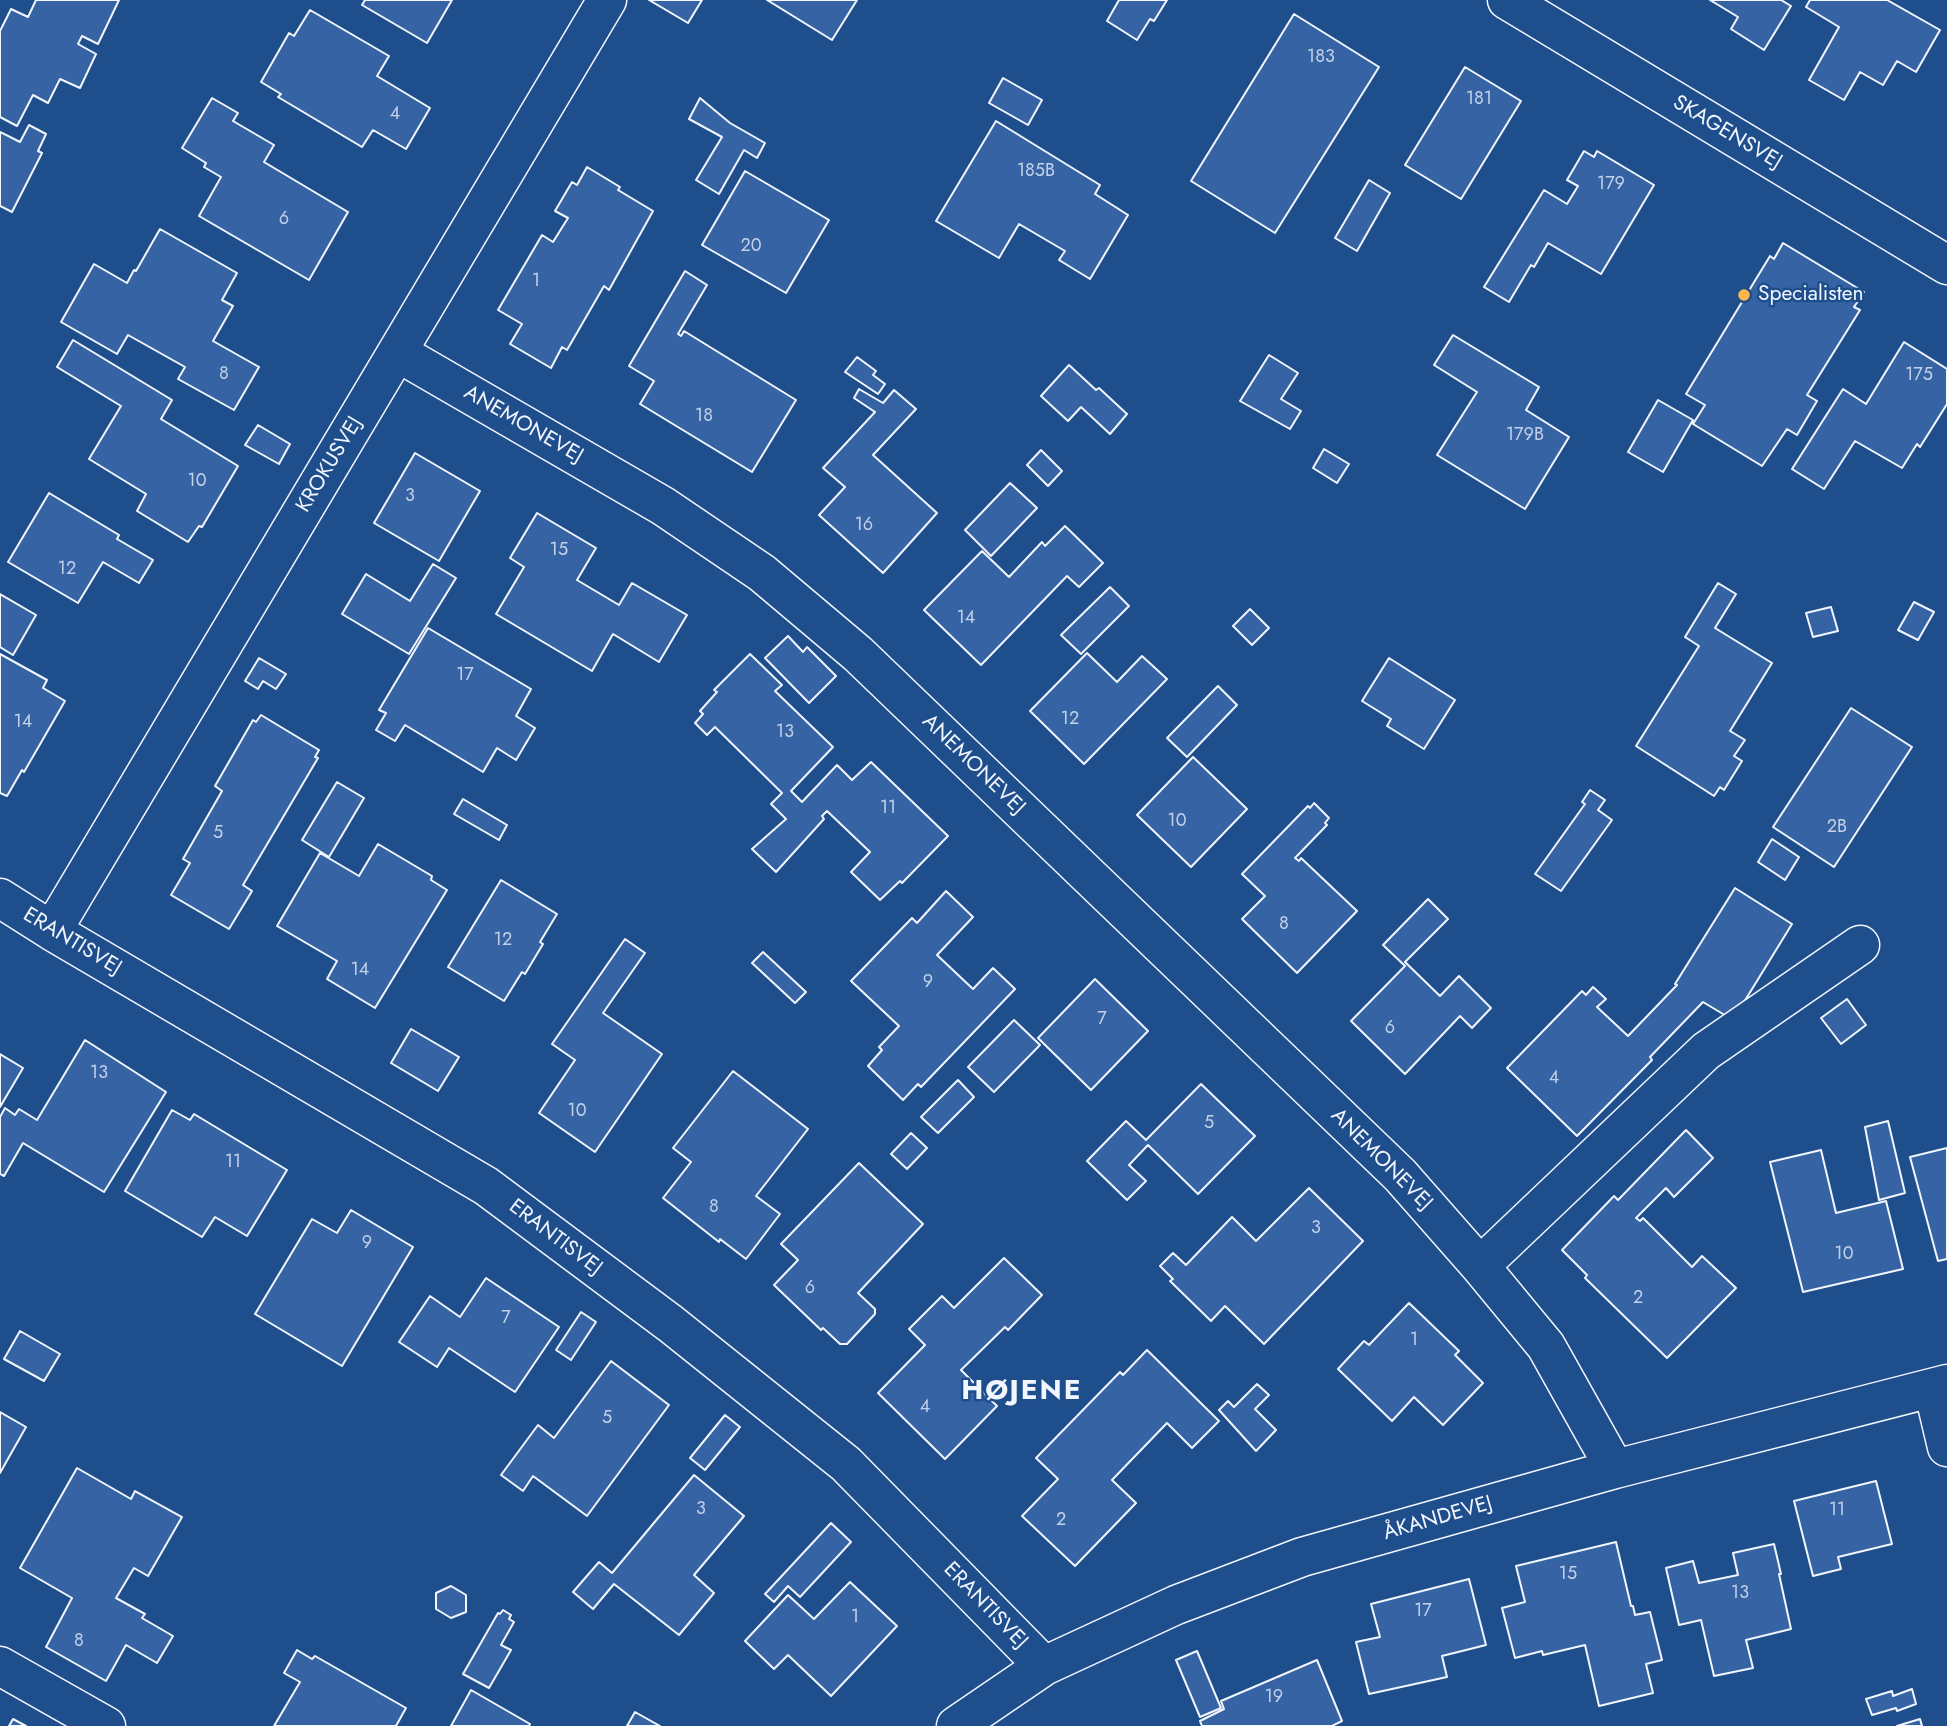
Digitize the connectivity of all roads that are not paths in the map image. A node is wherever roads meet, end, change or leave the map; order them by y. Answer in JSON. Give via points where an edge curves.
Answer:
{"nodes":[{"id":1,"x":607,"y":0,"type":"edge"},
{"id":2,"x":1507,"y":0,"type":"edge"},
{"id":3,"x":1947,"y":265,"type":"edge"},
{"id":4,"x":397,"y":352,"type":"junction"},
{"id":5,"x":0,"y":898,"type":"edge"},
{"id":6,"x":52,"y":931,"type":"junction"},
{"id":7,"x":1860,"y":945,"type":"dead end"},
{"id":8,"x":1480,"y":1266,"type":"junction"},
{"id":9,"x":1940,"y":1386,"type":"edge"},
{"id":10,"x":1947,"y":1447,"type":"edge"},
{"id":11,"x":1615,"y":1469,"type":"junction"},
{"id":12,"x":0,"y":1666,"type":"edge"},
{"id":13,"x":1044,"y":1666,"type":"junction"},
{"id":14,"x":106,"y":1726,"type":"edge"},
{"id":15,"x":956,"y":1726,"type":"edge"}],
"edges":[{"from":1,"to":4,"type":"street","name":"KROKUSVEJ"},
{"from":2,"to":3,"type":"street","name":"SKAGENSVEJ"},
{"from":4,"to":6,"type":"street","name":"KROKUSVEJ"},
{"from":4,"to":8,"type":"street","name":"ANEMONEVEJ","via":[[663,506],[762,573],[858,654],[1390,1166]]},
{"from":5,"to":6,"type":"street","name":"ERANTISVEJ"},
{"from":6,"to":13,"type":"street","name":"ERANTISVEJ","via":[[486,1186],[671,1324],[846,1464]]},
{"from":7,"to":8,"type":"street","via":[[1706,1051]]},
{"from":8,"to":11,"type":"street","name":"ANEMONEVEJ","via":[[1546,1346]]},
{"from":9,"to":10,"type":"street"},
{"from":9,"to":11,"type":"street","name":"ÅKANDEVEJ"},
{"from":11,"to":13,"type":"street","name":"ÅKANDEVEJ","via":[[1302,1557],[1176,1605]]},
{"from":12,"to":14,"type":"street"},
{"from":13,"to":15,"type":"street","name":"ÅKANDEVEJ"}]}
